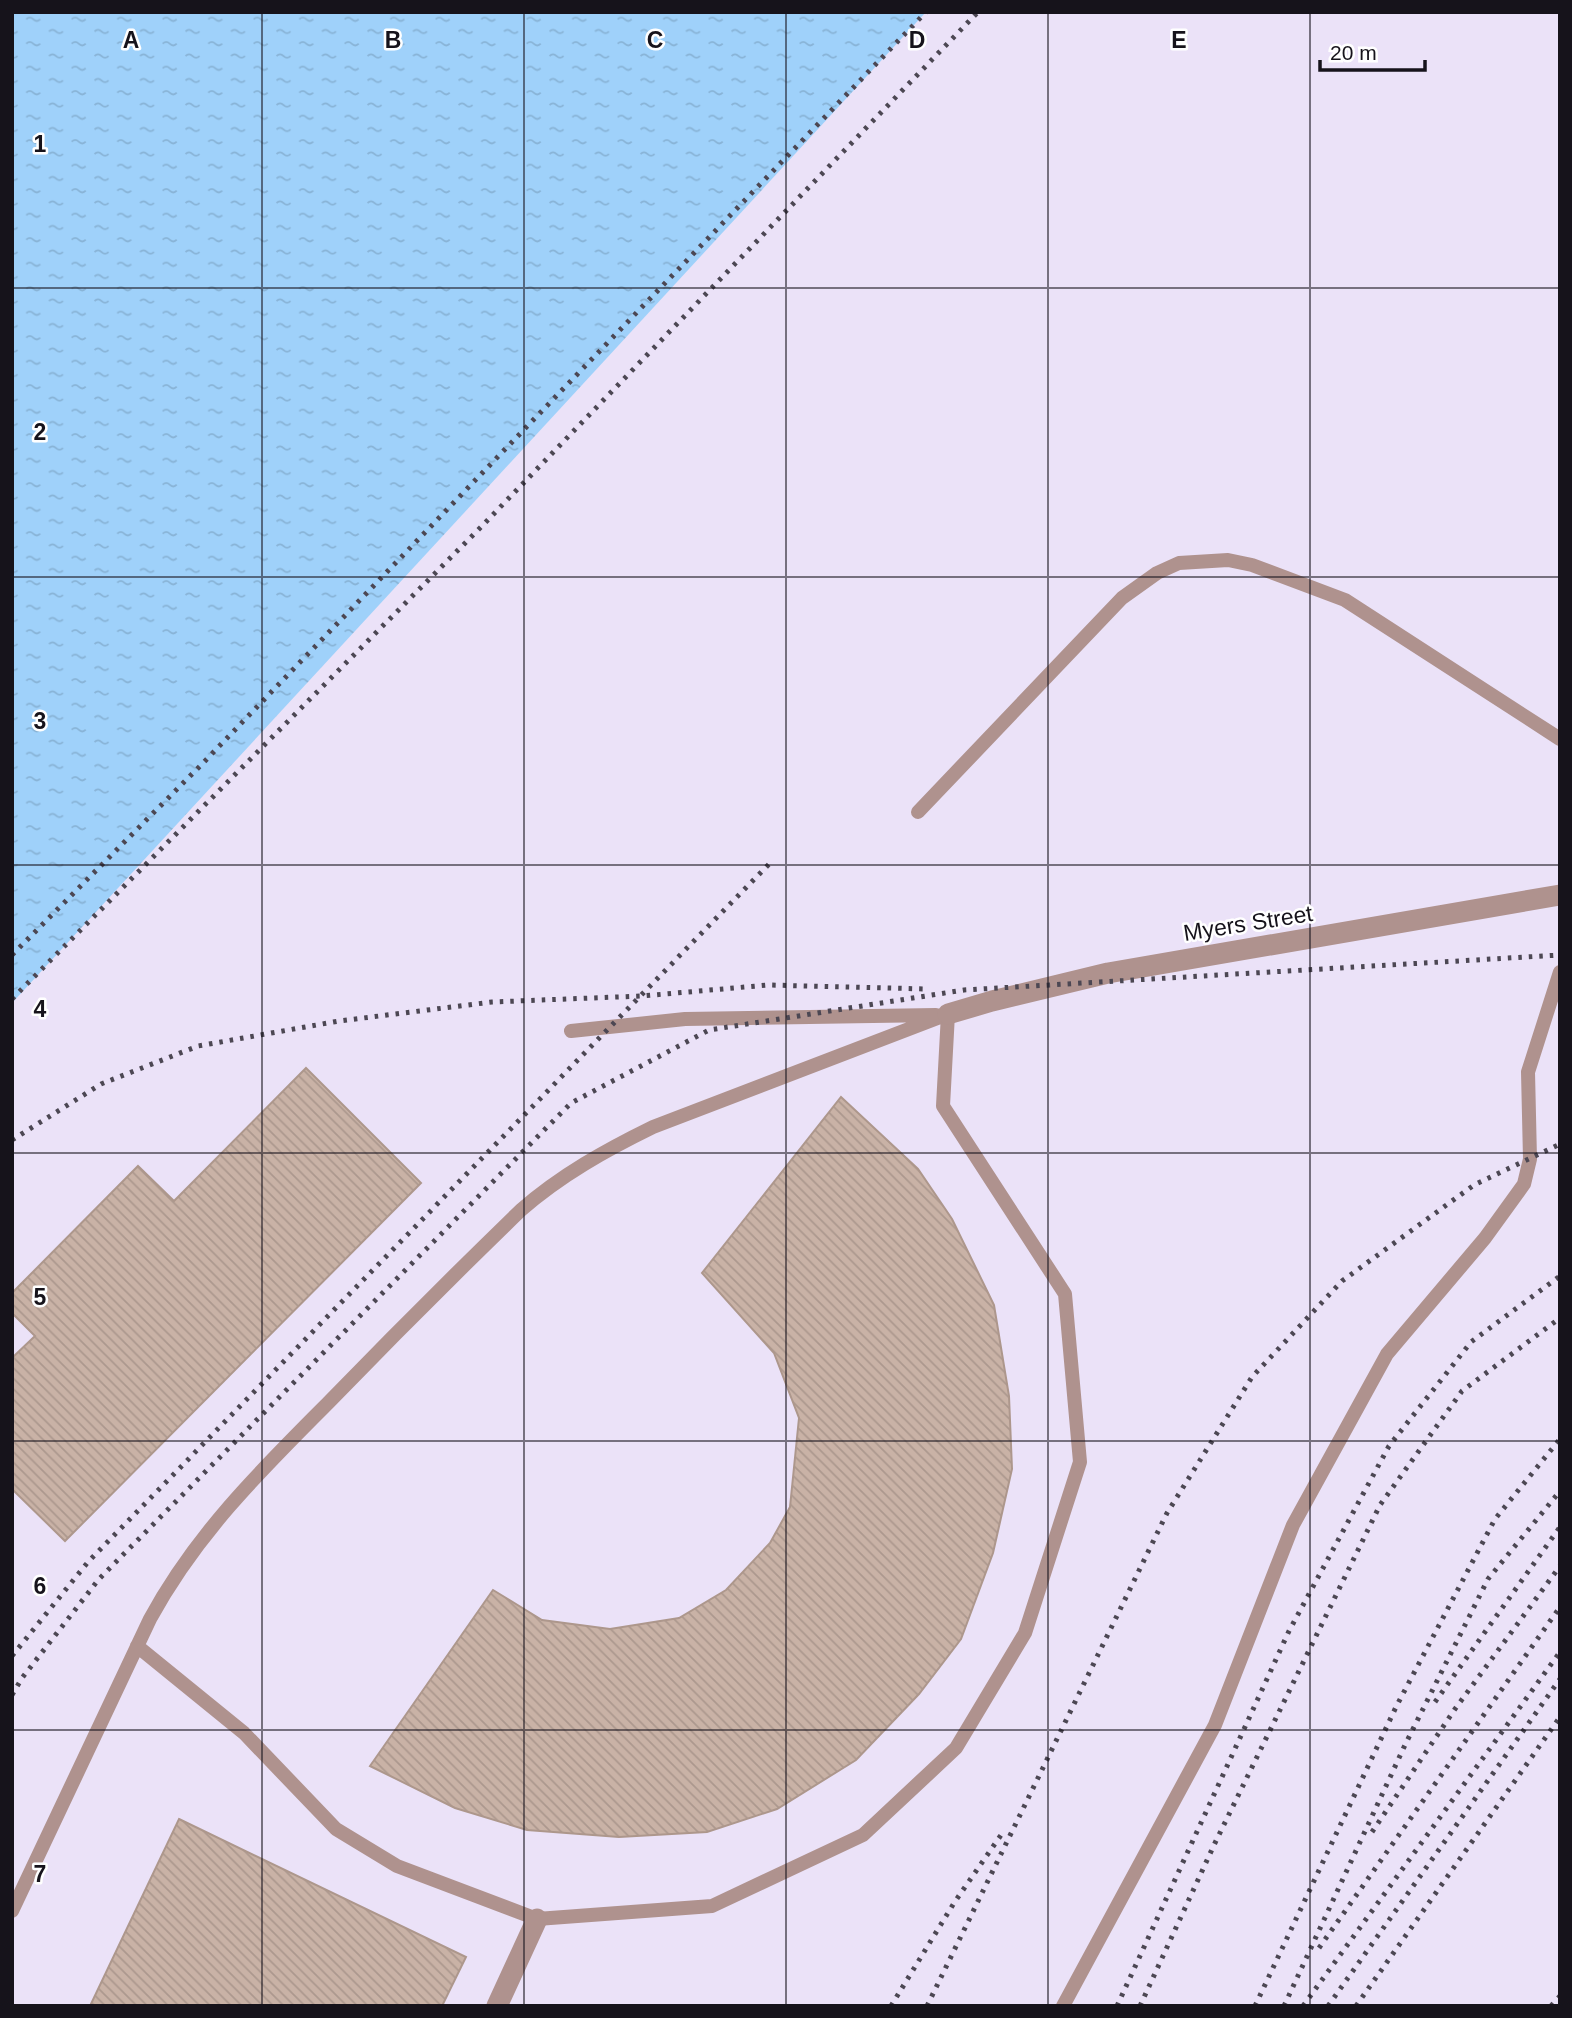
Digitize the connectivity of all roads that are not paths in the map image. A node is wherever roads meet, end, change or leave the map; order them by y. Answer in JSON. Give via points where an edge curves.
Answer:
{"nodes":[{"id":1,"x":1560,"y":739,"type":"edge"},
{"id":2,"x":918,"y":812,"type":"dead end"},
{"id":3,"x":1560,"y":895,"type":"edge"},
{"id":4,"x":1560,"y":972,"type":"edge"},
{"id":5,"x":948,"y":1014,"type":"junction"},
{"id":6,"x":571,"y":1031,"type":"dead end"},
{"id":7,"x":137,"y":1646,"type":"junction"},
{"id":8,"x":12,"y":1911,"type":"edge"},
{"id":9,"x":537,"y":1919,"type":"junction"},
{"id":10,"x":497,"y":2006,"type":"edge"},
{"id":11,"x":1063,"y":2006,"type":"edge"}],
"edges":[{"from":1,"to":2,"type":"lane","via":[[1345,600],[1252,565],[1228,560],[1179,563],[1122,598]]},
{"from":3,"to":5,"type":"street","name":"Myers Street","via":[[1108,973]]},
{"from":4,"to":11,"type":"lane","via":[[1528,1072],[1530,1158],[1524,1184],[1485,1238],[1387,1354],[1293,1525],[1215,1725]]},
{"from":5,"to":6,"type":"lane","via":[[685,1019]]},
{"from":5,"to":7,"type":"lane","via":[[653,1127],[549,1186],[252,1480],[176,1574]]},
{"from":5,"to":9,"type":"lane","via":[[943,1105],[1065,1294],[1080,1462],[1025,1633],[956,1748],[863,1835],[712,1906]]},
{"from":7,"to":8,"type":"lane"},
{"from":7,"to":9,"type":"lane","via":[[244,1733],[336,1829],[397,1866]]},
{"from":9,"to":10,"type":"street"}]}
